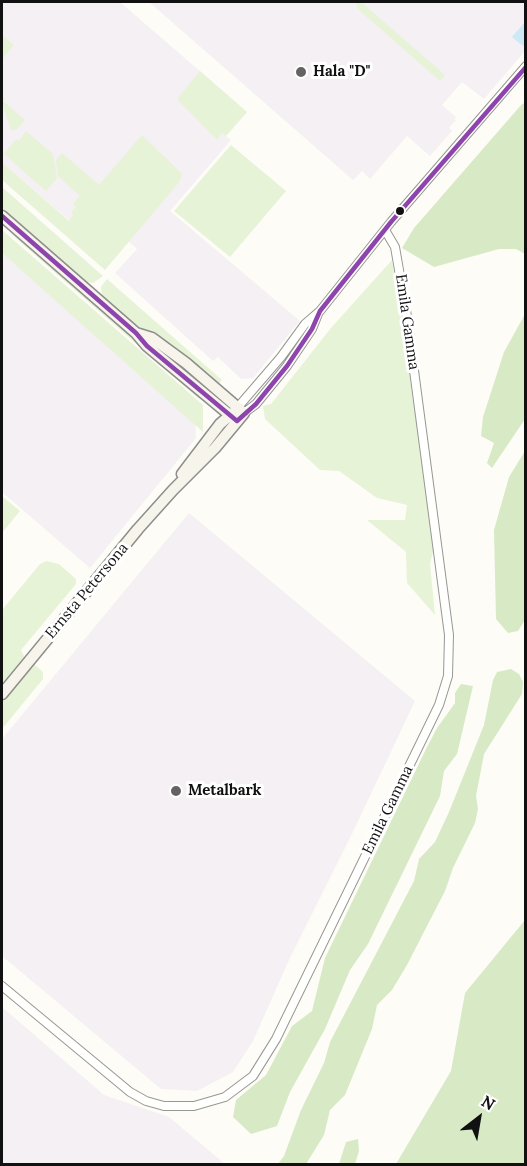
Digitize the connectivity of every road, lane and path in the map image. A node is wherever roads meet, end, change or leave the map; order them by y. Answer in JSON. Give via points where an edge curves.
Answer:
{"nodes":[{"id":1,"x":525,"y":66,"type":"edge"},
{"id":2,"x":2,"y":216,"type":"edge"},
{"id":3,"x":385,"y":230,"type":"junction"},
{"id":4,"x":238,"y":414,"type":"junction"},
{"id":5,"x":2,"y":694,"type":"edge"},
{"id":6,"x":2,"y":986,"type":"edge"}],
"edges":[{"from":1,"to":3,"type":"street","name":"Ernsta Petersona"},
{"from":2,"to":4,"type":"street","via":[[147,346]]},
{"from":3,"to":4,"type":"street","name":"Ernsta Petersona","via":[[305,324]]},
{"from":3,"to":6,"type":"street","name":"Emila Gamma","via":[[395,247],[410,339],[449,635],[448,676],[439,705],[276,1039],[253,1076],[225,1096],[194,1106],[164,1106],[130,1092]]},
{"from":4,"to":5,"type":"street","name":"Ernsta Petersona","via":[[202,462],[173,490]]}]}
